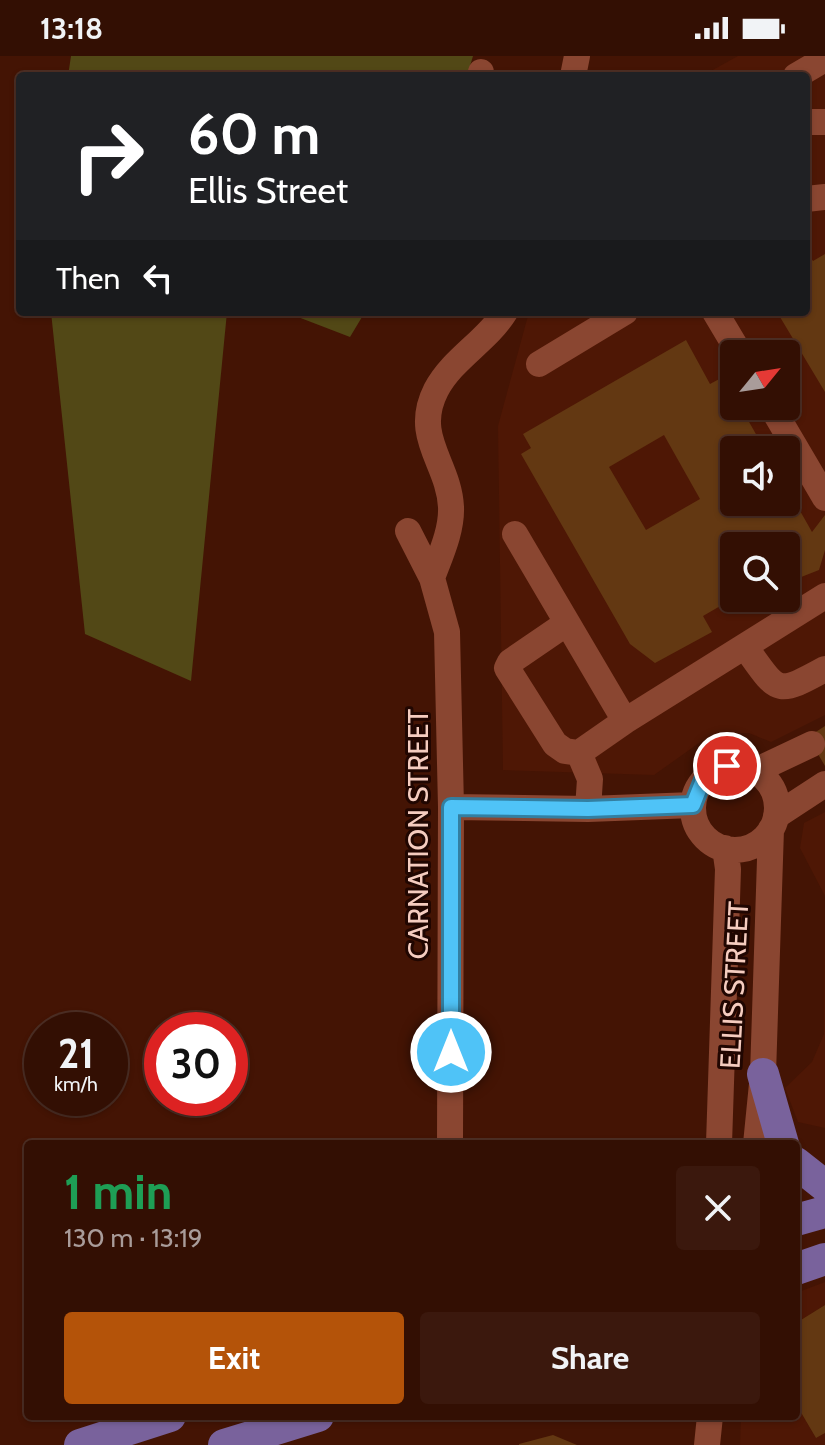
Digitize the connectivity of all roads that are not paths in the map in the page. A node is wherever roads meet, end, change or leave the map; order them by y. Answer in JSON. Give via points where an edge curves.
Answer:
{"nodes":[{"id":1,"x":825,"y":59,"type":"edge"},
{"id":2,"x":803,"y":72,"type":"edge"},
{"id":3,"x":500,"y":316,"type":"edge"},
{"id":4,"x":618,"y":316,"type":"edge"},
{"id":5,"x":717,"y":316,"type":"edge"},
{"id":6,"x":732,"y":340,"type":"edge"},
{"id":7,"x":539,"y":364,"type":"dead end"},
{"id":8,"x":779,"y":420,"type":"edge"},
{"id":9,"x":825,"y":498,"type":"edge"},
{"id":10,"x":408,"y":531,"type":"dead end"},
{"id":11,"x":515,"y":534,"type":"dead end"},
{"id":12,"x":432,"y":578,"type":"junction"},
{"id":13,"x":825,"y":596,"type":"edge"},
{"id":14,"x":567,"y":623,"type":"junction"},
{"id":15,"x":746,"y":648,"type":"junction"},
{"id":16,"x":825,"y":669,"type":"edge"},
{"id":17,"x":625,"y":721,"type":"junction"},
{"id":18,"x":812,"y":744,"type":"dead end"},
{"id":19,"x":579,"y":753,"type":"junction"},
{"id":20,"x":755,"y":771,"type":"junction"},
{"id":21,"x":825,"y":784,"type":"edge"},
{"id":22,"x":693,"y":805,"type":"junction"},
{"id":23,"x":451,"y":807,"type":"junction"},
{"id":24,"x":588,"y":809,"type":"junction"},
{"id":25,"x":773,"y":823,"type":"junction"},
{"id":26,"x":725,"y":848,"type":"junction"},
{"id":27,"x":763,"y":1074,"type":"junction"},
{"id":28,"x":450,"y":1140,"type":"edge"},
{"id":29,"x":719,"y":1140,"type":"edge"},
{"id":30,"x":756,"y":1140,"type":"edge"},
{"id":31,"x":782,"y":1140,"type":"edge"},
{"id":32,"x":800,"y":1166,"type":"edge"},
{"id":33,"x":825,"y":1186,"type":"edge"},
{"id":34,"x":825,"y":1212,"type":"edge"},
{"id":35,"x":800,"y":1219,"type":"edge"},
{"id":36,"x":825,"y":1259,"type":"edge"},
{"id":37,"x":800,"y":1268,"type":"edge"},
{"id":38,"x":158,"y":1420,"type":"edge"},
{"id":39,"x":305,"y":1420,"type":"edge"},
{"id":40,"x":710,"y":1420,"type":"edge"},
{"id":41,"x":80,"y":1445,"type":"edge"},
{"id":42,"x":224,"y":1445,"type":"edge"},
{"id":43,"x":707,"y":1445,"type":"edge"}],
"edges":[{"from":1,"to":2,"type":"street"},
{"from":3,"to":12,"type":"street","via":[[449,372],[429,409],[428,437],[451,506]]},
{"from":4,"to":7,"type":"street"},
{"from":5,"to":6,"type":"street"},
{"from":8,"to":9,"type":"street"},
{"from":10,"to":12,"type":"street","name":"CARNATION STREET"},
{"from":11,"to":14,"type":"street"},
{"from":12,"to":23,"type":"street","name":"CARNATION STREET","via":[[447,632]]},
{"from":13,"to":15,"type":"street"},
{"from":14,"to":17,"type":"street"},
{"from":14,"to":19,"type":"street","via":[[507,668],[555,744]]},
{"from":15,"to":16,"type":"street","via":[[781,688]]},
{"from":15,"to":17,"type":"street"},
{"from":17,"to":19,"type":"street"},
{"from":18,"to":20,"type":"street"},
{"from":19,"to":24,"type":"street","via":[[590,779]]},
{"from":20,"to":22,"type":"street","via":[[741,766],[714,771],[703,780]]},
{"from":20,"to":25,"type":"street","name":"ELLIS STREET","via":[[773,790]]},
{"from":21,"to":25,"type":"street"},
{"from":22,"to":24,"type":"street"},
{"from":22,"to":26,"type":"street","via":[[701,833]]},
{"from":23,"to":24,"type":"street"},
{"from":23,"to":28,"type":"street","name":"CARNATION STREET"},
{"from":25,"to":26,"type":"street","via":[[746,848]]},
{"from":25,"to":27,"type":"street","name":"ELLIS STREET"},
{"from":26,"to":29,"type":"street","name":"ELLIS STREET"},
{"from":27,"to":30,"type":"street","name":"ELLIS STREET"},
{"from":27,"to":31,"type":"main road"},
{"from":32,"to":33,"type":"main road"},
{"from":34,"to":35,"type":"main road"},
{"from":36,"to":37,"type":"main road"},
{"from":38,"to":41,"type":"main road"},
{"from":39,"to":42,"type":"main road"},
{"from":40,"to":43,"type":"street"}]}
